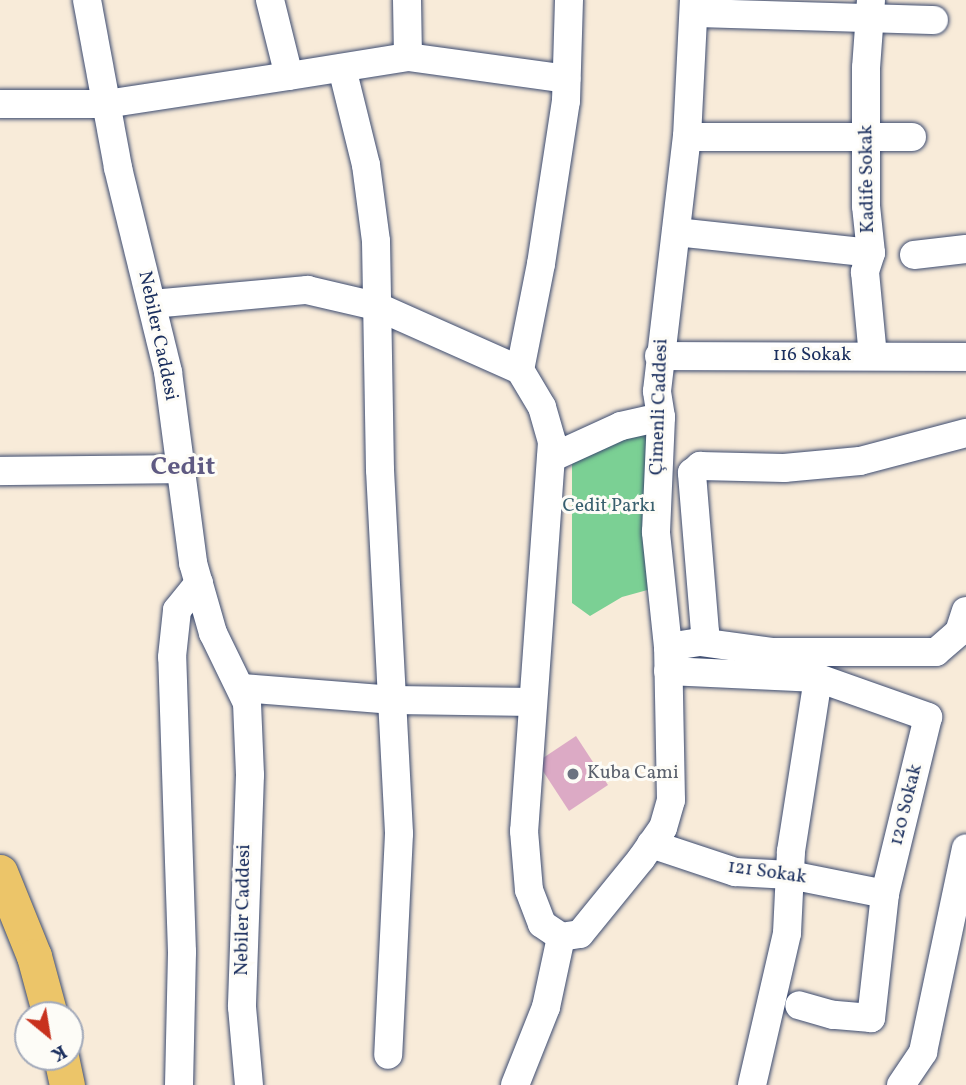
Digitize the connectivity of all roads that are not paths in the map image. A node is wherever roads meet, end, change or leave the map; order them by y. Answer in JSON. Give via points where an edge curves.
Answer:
{"nodes":[{"id":1,"x":87,"y":0,"type":"edge"},
{"id":2,"x":270,"y":0,"type":"edge"},
{"id":3,"x":407,"y":0,"type":"edge"},
{"id":4,"x":569,"y":0,"type":"edge"},
{"id":5,"x":694,"y":6,"type":"edge"},
{"id":6,"x":869,"y":10,"type":"edge"},
{"id":7,"x":934,"y":20,"type":"dead end"},
{"id":8,"x":408,"y":57,"type":"junction"},
{"id":9,"x":342,"y":68,"type":"junction"},
{"id":10,"x":289,"y":76,"type":"junction"},
{"id":11,"x":566,"y":79,"type":"junction"},
{"id":12,"x":0,"y":104,"type":"edge"},
{"id":13,"x":106,"y":104,"type":"junction"},
{"id":14,"x":687,"y":137,"type":"junction"},
{"id":15,"x":912,"y":137,"type":"dead end"},
{"id":16,"x":867,"y":138,"type":"junction"},
{"id":17,"x":676,"y":232,"type":"junction"},
{"id":18,"x":966,"y":249,"type":"edge"},
{"id":19,"x":871,"y":253,"type":"junction"},
{"id":20,"x":914,"y":255,"type":"dead end"},
{"id":21,"x":152,"y":304,"type":"junction"},
{"id":22,"x":376,"y":306,"type":"junction"},
{"id":23,"x":659,"y":356,"type":"junction"},
{"id":24,"x":873,"y":356,"type":"junction"},
{"id":25,"x":966,"y":357,"type":"edge"},
{"id":26,"x":520,"y":370,"type":"junction"},
{"id":27,"x":661,"y":417,"type":"junction"},
{"id":28,"x":966,"y":433,"type":"edge"},
{"id":29,"x":551,"y":458,"type":"junction"},
{"id":30,"x":178,"y":469,"type":"junction"},
{"id":31,"x":0,"y":471,"type":"edge"},
{"id":32,"x":199,"y":583,"type":"junction"},
{"id":33,"x":966,"y":611,"type":"edge"},
{"id":34,"x":700,"y":642,"type":"junction"},
{"id":35,"x":668,"y":659,"type":"junction"},
{"id":36,"x":818,"y":678,"type":"junction"},
{"id":37,"x":242,"y":688,"type":"junction"},
{"id":38,"x":394,"y":700,"type":"junction"},
{"id":39,"x":533,"y":702,"type":"junction"},
{"id":40,"x":651,"y":844,"type":"junction"},
{"id":41,"x":966,"y":848,"type":"edge"},
{"id":42,"x":0,"y":872,"type":"edge"},
{"id":43,"x":790,"y":875,"type":"junction"},
{"id":44,"x":885,"y":894,"type":"junction"},
{"id":45,"x":561,"y":937,"type":"junction"},
{"id":46,"x":46,"y":1001,"type":"edge"},
{"id":47,"x":799,"y":1005,"type":"dead end"},
{"id":48,"x":388,"y":1055,"type":"dead end"},
{"id":49,"x":179,"y":1085,"type":"edge"},
{"id":50,"x":249,"y":1085,"type":"edge"},
{"id":51,"x":515,"y":1085,"type":"edge"},
{"id":52,"x":752,"y":1085,"type":"edge"},
{"id":53,"x":901,"y":1085,"type":"edge"}],
"edges":[{"from":1,"to":13,"type":"street","name":"Nebiler Caddesi"},
{"from":2,"to":10,"type":"street"},
{"from":3,"to":8,"type":"street"},
{"from":4,"to":11,"type":"street"},
{"from":5,"to":6,"type":"street"},
{"from":5,"to":14,"type":"street","name":"Çimenli Caddesi"},
{"from":6,"to":7,"type":"street"},
{"from":6,"to":16,"type":"street","name":"Kadife Sokak"},
{"from":8,"to":9,"type":"street"},
{"from":8,"to":11,"type":"street"},
{"from":9,"to":10,"type":"street"},
{"from":9,"to":22,"type":"street","via":[[366,165],[376,241]]},
{"from":10,"to":13,"type":"street"},
{"from":11,"to":26,"type":"street","via":[[541,264]]},
{"from":12,"to":13,"type":"street"},
{"from":13,"to":21,"type":"street","name":"Nebiler Caddesi"},
{"from":14,"to":16,"type":"street"},
{"from":14,"to":17,"type":"street","name":"Çimenli Caddesi"},
{"from":15,"to":16,"type":"street"},
{"from":16,"to":19,"type":"street","name":"Kadife Sokak"},
{"from":17,"to":19,"type":"street"},
{"from":17,"to":23,"type":"street","name":"Çimenli Caddesi"},
{"from":18,"to":20,"type":"street"},
{"from":19,"to":24,"type":"street","name":"Kadife Sokak","via":[[865,272]]},
{"from":21,"to":22,"type":"street","via":[[307,290]]},
{"from":21,"to":30,"type":"street","name":"Nebiler Caddesi","via":[[168,372]]},
{"from":22,"to":26,"type":"street"},
{"from":22,"to":38,"type":"street"},
{"from":23,"to":24,"type":"street","name":"116 Sokak"},
{"from":23,"to":27,"type":"street","name":"Çimenli Caddesi"},
{"from":24,"to":25,"type":"street","name":"116 Sokak"},
{"from":26,"to":29,"type":"street","via":[[542,407],[552,442]]},
{"from":27,"to":29,"type":"street","via":[[621,426]]},
{"from":27,"to":35,"type":"street","name":"Çimenli Caddesi","via":[[656,532]]},
{"from":28,"to":34,"type":"street","via":[[860,461],[784,468],[700,466],[692,473],[705,632]]},
{"from":29,"to":39,"type":"street"},
{"from":30,"to":31,"type":"street"},
{"from":30,"to":32,"type":"street","name":"Nebiler Caddesi"},
{"from":32,"to":37,"type":"street","name":"Nebiler Caddesi","via":[[214,633]]},
{"from":32,"to":49,"type":"street","via":[[177,610],[172,657],[182,952]]},
{"from":33,"to":34,"type":"street","via":[[959,632],[936,652],[773,652]]},
{"from":34,"to":35,"type":"street"},
{"from":35,"to":36,"type":"street"},
{"from":35,"to":40,"type":"street","name":"Çimenli Caddesi","via":[[671,800],[663,828]]},
{"from":36,"to":43,"type":"street"},
{"from":36,"to":44,"type":"street","name":"120 Sokak","via":[[928,716]]},
{"from":37,"to":38,"type":"street"},
{"from":37,"to":50,"type":"street","name":"Nebiler Caddesi","via":[[247,703],[250,775],[242,1007]]},
{"from":38,"to":39,"type":"street"},
{"from":38,"to":48,"type":"street","via":[[399,834]]},
{"from":39,"to":45,"type":"street","via":[[524,831],[529,890],[542,924]]},
{"from":40,"to":43,"type":"street","name":"121 Sokak","via":[[735,872]]},
{"from":40,"to":45,"type":"street","name":"Çimenli Caddesi","via":[[580,934]]},
{"from":41,"to":53,"type":"street","via":[[923,1052]]},
{"from":42,"to":46,"type":"main road","via":[[34,956]]},
{"from":43,"to":44,"type":"street","name":"121 Sokak"},
{"from":43,"to":52,"type":"street","via":[[787,933]]},
{"from":44,"to":47,"type":"street","name":"120 Sokak","via":[[871,1018],[833,1015]]},
{"from":45,"to":51,"type":"street","via":[[546,1007]]}]}
